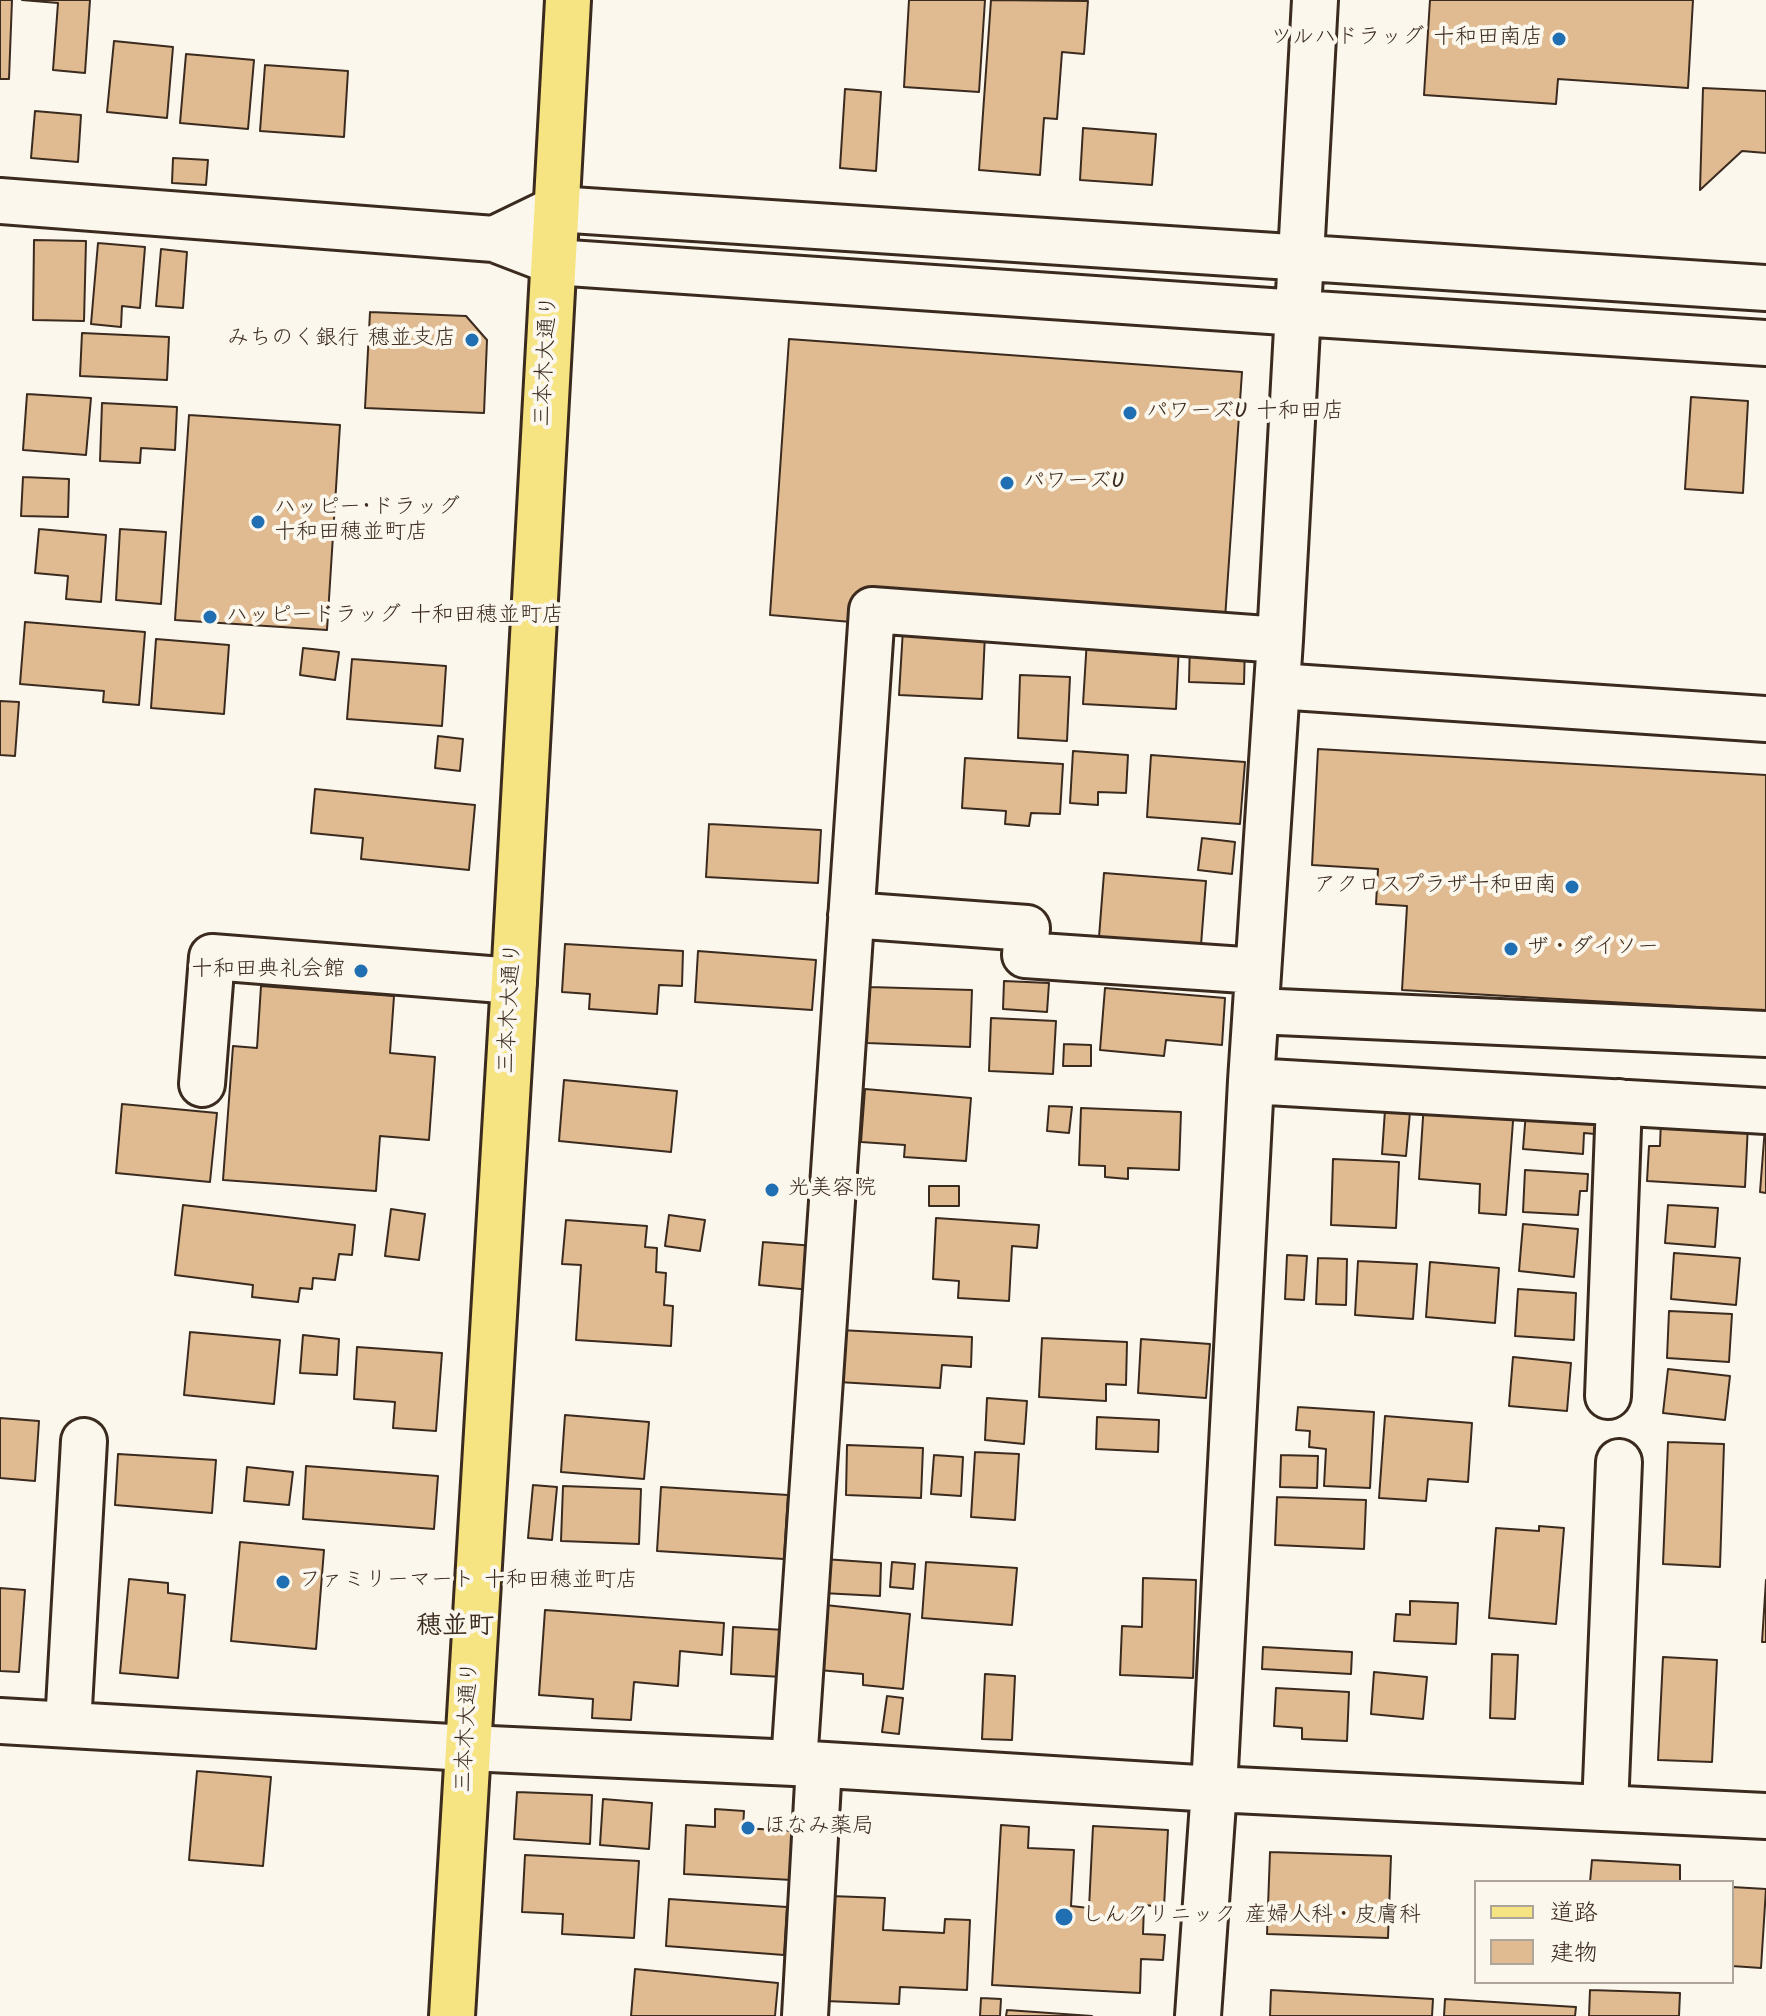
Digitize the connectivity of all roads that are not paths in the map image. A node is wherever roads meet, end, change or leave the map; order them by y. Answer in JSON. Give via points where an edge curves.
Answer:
{"nodes":[{"id":1,"x":568,"y":0,"type":"edge"},
{"id":2,"x":1315,"y":0,"type":"edge"},
{"id":3,"x":0,"y":201,"type":"edge"},
{"id":4,"x":556,"y":209,"type":"junction"},
{"id":5,"x":494,"y":239,"type":"junction"},
{"id":6,"x":1301,"y":258,"type":"junction"},
{"id":7,"x":554,"y":262,"type":"junction"},
{"id":8,"x":1766,"y":288,"type":"edge"},
{"id":9,"x":1299,"y":313,"type":"junction"},
{"id":10,"x":1766,"y":343,"type":"edge"},
{"id":11,"x":1280,"y":640,"type":"junction"},
{"id":12,"x":1277,"y":686,"type":"junction"},
{"id":13,"x":1766,"y":719,"type":"edge"},
{"id":14,"x":851,"y":915,"type":"junction"},
{"id":15,"x":514,"y":981,"type":"junction"},
{"id":16,"x":1257,"y":991,"type":"junction"},
{"id":17,"x":1766,"y":1034,"type":"edge"},
{"id":18,"x":1251,"y":1081,"type":"junction"},
{"id":19,"x":202,"y":1084,"type":"dead end"},
{"id":20,"x":1619,"y":1102,"type":"junction"},
{"id":21,"x":1766,"y":1111,"type":"edge"},
{"id":22,"x":1608,"y":1396,"type":"dead end"},
{"id":23,"x":84,"y":1441,"type":"dead end"},
{"id":24,"x":1619,"y":1462,"type":"dead end"},
{"id":25,"x":0,"y":1721,"type":"edge"},
{"id":26,"x":68,"y":1725,"type":"junction"},
{"id":27,"x":468,"y":1748,"type":"junction"},
{"id":28,"x":807,"y":1764,"type":"junction"},
{"id":29,"x":1214,"y":1789,"type":"junction"},
{"id":30,"x":1605,"y":1808,"type":"junction"},
{"id":31,"x":1766,"y":1816,"type":"edge"},
{"id":32,"x":452,"y":2016,"type":"edge"},
{"id":33,"x":805,"y":2016,"type":"edge"},
{"id":34,"x":1198,"y":2016,"type":"edge"}],
"edges":[{"from":1,"to":4,"type":"main road","name":"三本木大通り"},
{"from":2,"to":6,"type":"street"},
{"from":3,"to":5,"type":"street"},
{"from":4,"to":5,"type":"street"},
{"from":4,"to":6,"type":"street"},
{"from":4,"to":7,"type":"main road","name":"三本木大通り"},
{"from":5,"to":7,"type":"street"},
{"from":6,"to":8,"type":"street"},
{"from":6,"to":9,"type":"street"},
{"from":7,"to":9,"type":"street"},
{"from":7,"to":15,"type":"main road","name":"三本木大通り"},
{"from":9,"to":10,"type":"street"},
{"from":9,"to":11,"type":"street"},
{"from":11,"to":12,"type":"street"},
{"from":11,"to":14,"type":"street","via":[[872,610]]},
{"from":12,"to":13,"type":"street"},
{"from":12,"to":16,"type":"street"},
{"from":14,"to":16,"type":"street","via":[[1027,928],[1025,955]]},
{"from":14,"to":28,"type":"street"},
{"from":15,"to":19,"type":"street","via":[[212,957]]},
{"from":15,"to":27,"type":"main road","name":"三本木大通り"},
{"from":16,"to":17,"type":"street"},
{"from":16,"to":18,"type":"street"},
{"from":18,"to":20,"type":"street"},
{"from":18,"to":29,"type":"street"},
{"from":20,"to":21,"type":"street"},
{"from":20,"to":22,"type":"street"},
{"from":23,"to":26,"type":"street"},
{"from":24,"to":30,"type":"street"},
{"from":25,"to":26,"type":"street"},
{"from":26,"to":27,"type":"street"},
{"from":27,"to":28,"type":"street"},
{"from":27,"to":32,"type":"main road","name":"三本木大通り"},
{"from":28,"to":29,"type":"street"},
{"from":28,"to":33,"type":"street"},
{"from":29,"to":30,"type":"street"},
{"from":29,"to":34,"type":"street"},
{"from":30,"to":31,"type":"street"}]}
